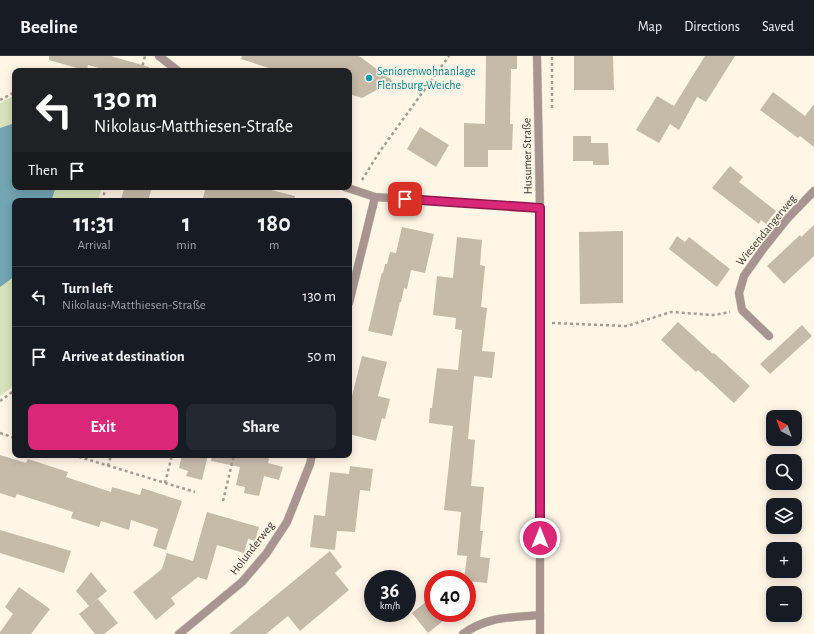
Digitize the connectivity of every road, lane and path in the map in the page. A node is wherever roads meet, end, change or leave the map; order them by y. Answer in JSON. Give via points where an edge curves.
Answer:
{"nodes":[{"id":1,"x":146,"y":56,"type":"edge"},
{"id":2,"x":159,"y":56,"type":"edge"},
{"id":3,"x":449,"y":56,"type":"edge"},
{"id":4,"x":537,"y":56,"type":"edge"},
{"id":5,"x":142,"y":68,"type":"edge"},
{"id":6,"x":174,"y":68,"type":"edge"},
{"id":7,"x":12,"y":94,"type":"edge"},
{"id":8,"x":0,"y":100,"type":"edge"},
{"id":9,"x":352,"y":189,"type":"edge"},
{"id":10,"x":355,"y":190,"type":"junction"},
{"id":11,"x":814,"y":191,"type":"edge"},
{"id":12,"x":374,"y":197,"type":"junction"},
{"id":13,"x":540,"y":208,"type":"junction"},
{"id":14,"x":352,"y":290,"type":"edge"},
{"id":15,"x":742,"y":310,"type":"junction"},
{"id":16,"x":540,"y":323,"type":"junction"},
{"id":17,"x":769,"y":336,"type":"dead end"},
{"id":18,"x":12,"y":392,"type":"edge"},
{"id":19,"x":0,"y":401,"type":"edge"},
{"id":20,"x":0,"y":433,"type":"edge"},
{"id":21,"x":12,"y":437,"type":"edge"},
{"id":22,"x":83,"y":458,"type":"edge"},
{"id":23,"x":110,"y":458,"type":"edge"},
{"id":24,"x":171,"y":458,"type":"edge"},
{"id":25,"x":233,"y":458,"type":"edge"},
{"id":26,"x":311,"y":458,"type":"edge"},
{"id":27,"x":108,"y":466,"type":"junction"},
{"id":28,"x":165,"y":483,"type":"junction"},
{"id":29,"x":195,"y":492,"type":"dead end"},
{"id":30,"x":223,"y":501,"type":"dead end"},
{"id":31,"x":540,"y":615,"type":"junction"},
{"id":32,"x":179,"y":634,"type":"edge"},
{"id":33,"x":462,"y":634,"type":"edge"},
{"id":34,"x":540,"y":634,"type":"edge"}],
"edges":[{"from":1,"to":5,"type":"path"},
{"from":2,"to":6,"type":"street"},
{"from":3,"to":10,"type":"path"},
{"from":4,"to":13,"type":"street","name":"Husumer Straße"},
{"from":7,"to":8,"type":"path"},
{"from":9,"to":10,"type":"street"},
{"from":10,"to":12,"type":"street"},
{"from":11,"to":15,"type":"street","name":"Wiesendangerweg","via":[[787,219],[744,276],[739,293]]},
{"from":12,"to":13,"type":"street"},
{"from":12,"to":14,"type":"street"},
{"from":13,"to":16,"type":"street","name":"Husumer Straße"},
{"from":15,"to":16,"type":"path","via":[[713,315],[671,312],[627,326]]},
{"from":15,"to":17,"type":"street"},
{"from":16,"to":31,"type":"street","name":"Husumer Straße"},
{"from":18,"to":19,"type":"path"},
{"from":20,"to":21,"type":"path"},
{"from":22,"to":27,"type":"path"},
{"from":23,"to":27,"type":"path"},
{"from":24,"to":28,"type":"path"},
{"from":25,"to":30,"type":"path"},
{"from":26,"to":32,"type":"street","name":"Holunderweg","via":[[287,522],[266,554],[242,582]]},
{"from":27,"to":28,"type":"path"},
{"from":28,"to":29,"type":"path"},
{"from":31,"to":33,"type":"street","via":[[494,619]]},
{"from":31,"to":34,"type":"street","name":"Husumer Straße"}]}
